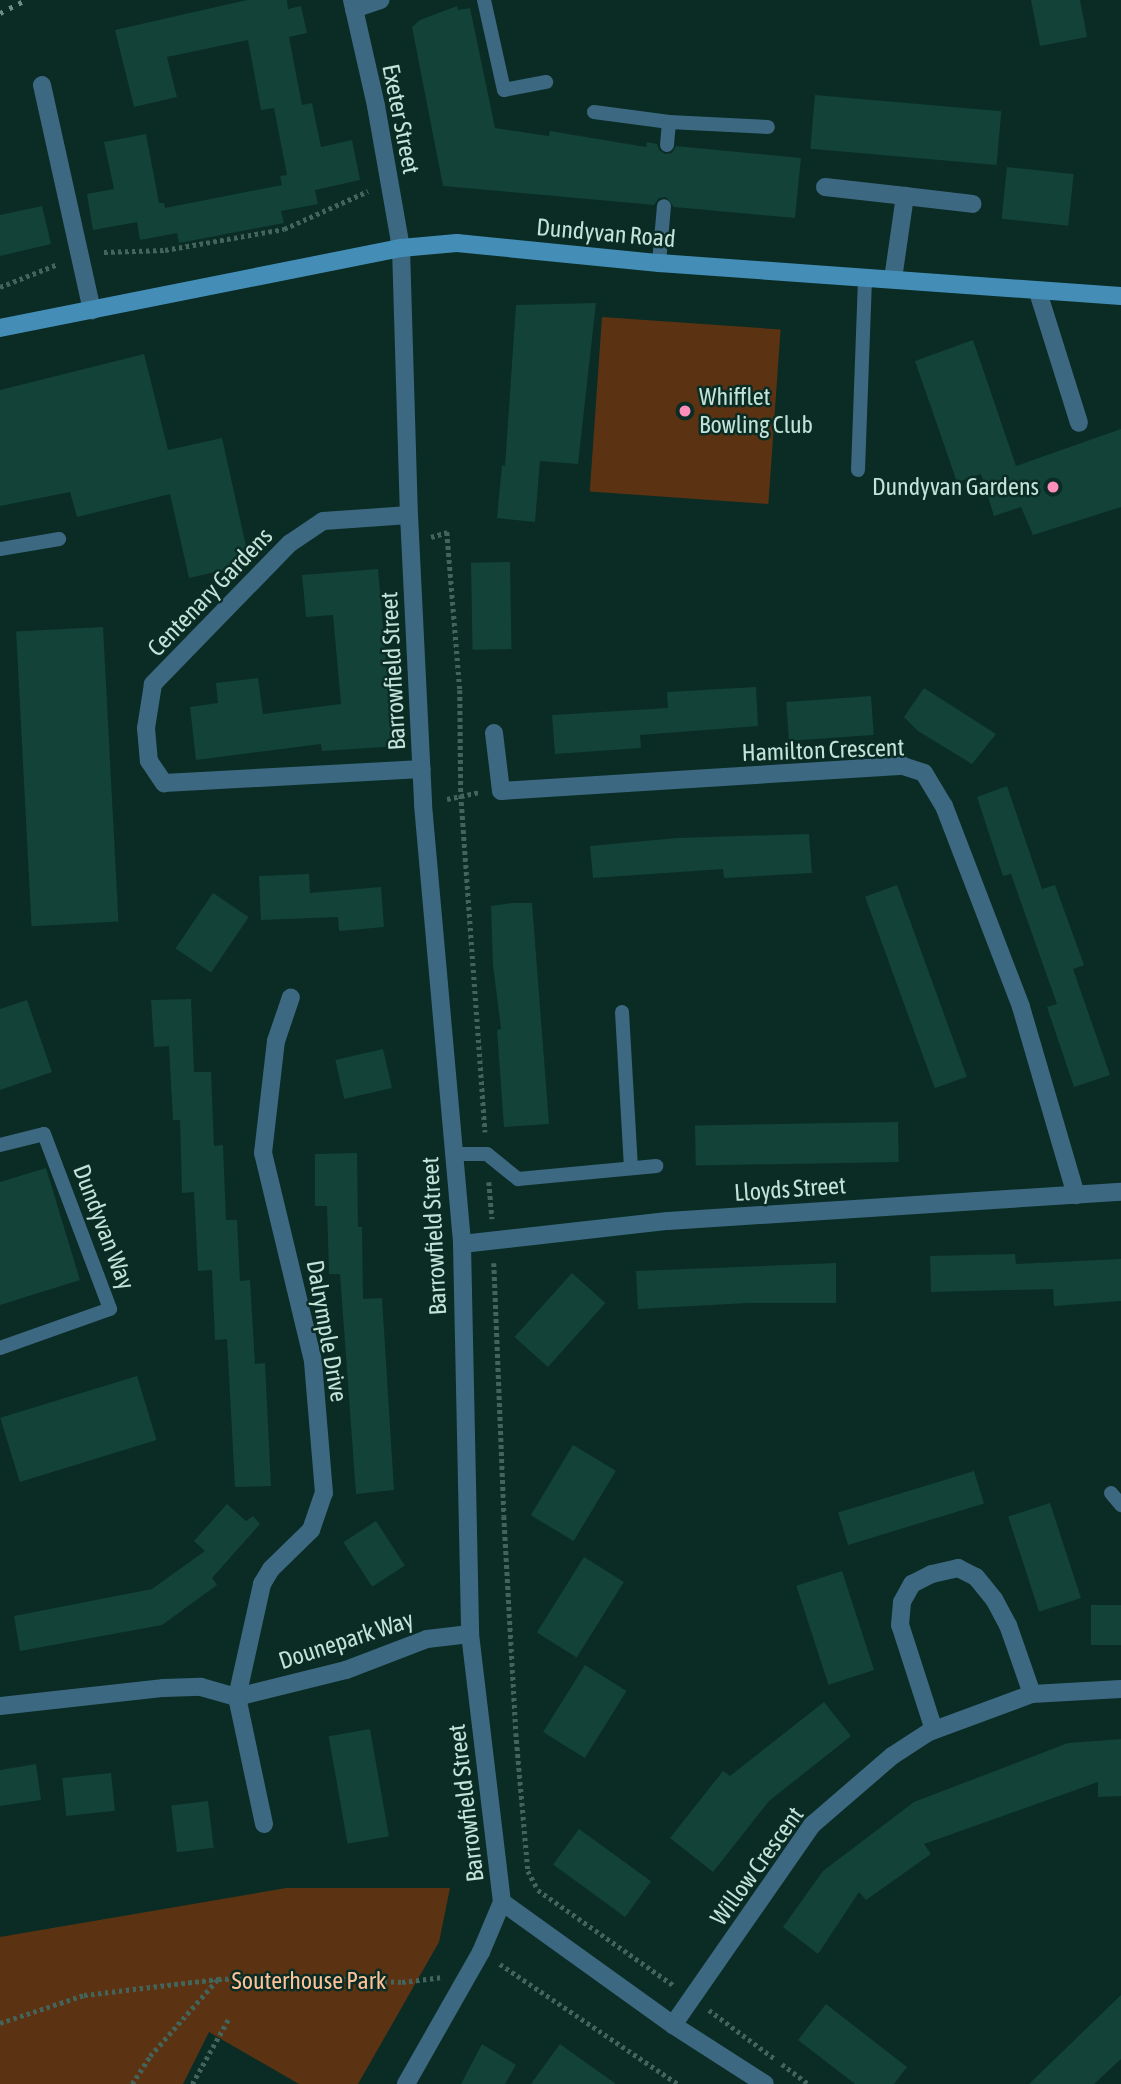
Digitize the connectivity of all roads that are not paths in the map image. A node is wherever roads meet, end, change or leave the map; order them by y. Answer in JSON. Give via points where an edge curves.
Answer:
{"nodes":[{"id":1,"x":380,"y":0,"type":"edge"},
{"id":2,"x":484,"y":0,"type":"edge"},
{"id":3,"x":353,"y":4,"type":"edge"},
{"id":4,"x":546,"y":82,"type":"dead end"},
{"id":5,"x":42,"y":85,"type":"dead end"},
{"id":6,"x":594,"y":112,"type":"dead end"},
{"id":7,"x":669,"y":122,"type":"junction"},
{"id":8,"x":768,"y":127,"type":"dead end"},
{"id":9,"x":667,"y":145,"type":"dead end"},
{"id":10,"x":825,"y":187,"type":"dead end"},
{"id":11,"x":905,"y":196,"type":"junction"},
{"id":12,"x":972,"y":204,"type":"dead end"},
{"id":13,"x":664,"y":206,"type":"dead end"},
{"id":14,"x":401,"y":248,"type":"junction"},
{"id":15,"x":659,"y":263,"type":"junction"},
{"id":16,"x":865,"y":277,"type":"junction"},
{"id":17,"x":893,"y":279,"type":"junction"},
{"id":18,"x":1038,"y":292,"type":"junction"},
{"id":19,"x":1121,"y":296,"type":"edge"},
{"id":20,"x":92,"y":311,"type":"junction"},
{"id":21,"x":0,"y":328,"type":"edge"},
{"id":22,"x":1079,"y":423,"type":"dead end"},
{"id":23,"x":858,"y":470,"type":"dead end"},
{"id":24,"x":409,"y":515,"type":"junction"},
{"id":25,"x":59,"y":539,"type":"dead end"},
{"id":26,"x":0,"y":548,"type":"edge"},
{"id":27,"x":494,"y":733,"type":"dead end"},
{"id":28,"x":422,"y":769,"type":"junction"},
{"id":29,"x":291,"y":998,"type":"dead end"},
{"id":30,"x":622,"y":1012,"type":"dead end"},
{"id":31,"x":0,"y":1145,"type":"edge"},
{"id":32,"x":455,"y":1154,"type":"junction"},
{"id":33,"x":656,"y":1166,"type":"dead end"},
{"id":34,"x":631,"y":1168,"type":"junction"},
{"id":35,"x":1121,"y":1192,"type":"edge"},
{"id":36,"x":1076,"y":1195,"type":"junction"},
{"id":37,"x":462,"y":1244,"type":"junction"},
{"id":38,"x":0,"y":1348,"type":"edge"},
{"id":39,"x":1111,"y":1493,"type":"dead end"},
{"id":40,"x":1121,"y":1505,"type":"edge"},
{"id":41,"x":470,"y":1634,"type":"junction"},
{"id":42,"x":1121,"y":1689,"type":"edge"},
{"id":43,"x":1032,"y":1694,"type":"junction"},
{"id":44,"x":237,"y":1697,"type":"junction"},
{"id":45,"x":0,"y":1706,"type":"edge"},
{"id":46,"x":934,"y":1730,"type":"junction"},
{"id":47,"x":264,"y":1824,"type":"dead end"},
{"id":48,"x":502,"y":1902,"type":"junction"},
{"id":49,"x":673,"y":2025,"type":"junction"},
{"id":50,"x":406,"y":2084,"type":"edge"},
{"id":51,"x":765,"y":2084,"type":"edge"}],
"edges":[{"from":1,"to":3,"type":"street"},
{"from":2,"to":4,"type":"lane","via":[[504,90]]},
{"from":3,"to":14,"type":"street","name":"Exeter Street"},
{"from":5,"to":20,"type":"street"},
{"from":6,"to":7,"type":"lane"},
{"from":7,"to":8,"type":"lane"},
{"from":7,"to":9,"type":"lane"},
{"from":10,"to":11,"type":"street"},
{"from":11,"to":12,"type":"street"},
{"from":11,"to":17,"type":"street"},
{"from":13,"to":15,"type":"lane"},
{"from":14,"to":15,"type":"main road","name":"Dundyvan Road","via":[[457,243]]},
{"from":14,"to":20,"type":"main road","name":"Dundyvan Road"},
{"from":14,"to":24,"type":"street","name":"Barrowfield Street"},
{"from":15,"to":16,"type":"main road","name":"Dundyvan Road"},
{"from":16,"to":17,"type":"main road","name":"Dundyvan Road"},
{"from":16,"to":23,"type":"lane"},
{"from":17,"to":18,"type":"main road","name":"Dundyvan Road"},
{"from":18,"to":19,"type":"main road","name":"Dundyvan Road"},
{"from":18,"to":22,"type":"street"},
{"from":20,"to":21,"type":"main road","name":"Dundyvan Road"},
{"from":24,"to":28,"type":"street","name":"Barrowfield Street"},
{"from":24,"to":28,"type":"street","name":"Centenary Gardens","via":[[323,522],[290,543],[153,684],[146,728],[149,761],[164,783]]},
{"from":25,"to":26,"type":"lane"},
{"from":27,"to":36,"type":"street","name":"Hamilton Crescent","via":[[501,791],[903,766],[924,773],[944,806],[1021,1007]]},
{"from":28,"to":32,"type":"street","name":"Barrowfield Street"},
{"from":29,"to":44,"type":"street","name":"Dalrymple Drive","via":[[276,1041],[262,1153],[313,1361],[324,1493],[311,1530],[262,1584]]},
{"from":30,"to":34,"type":"lane"},
{"from":31,"to":38,"type":"lane","name":"Dundyvan Way","via":[[44,1134],[110,1310]]},
{"from":32,"to":34,"type":"lane","via":[[487,1154],[518,1179]]},
{"from":32,"to":37,"type":"street","name":"Barrowfield Street"},
{"from":33,"to":34,"type":"lane"},
{"from":35,"to":36,"type":"street","name":"Lloyds Street"},
{"from":36,"to":37,"type":"street","name":"Lloyds Street","via":[[668,1221]]},
{"from":37,"to":41,"type":"street","name":"Barrowfield Street"},
{"from":39,"to":40,"type":"lane"},
{"from":41,"to":44,"type":"street","name":"Dounepark Way","via":[[427,1639],[346,1670]]},
{"from":41,"to":48,"type":"street","name":"Barrowfield Street"},
{"from":42,"to":43,"type":"street","name":"Willow Crescent"},
{"from":43,"to":46,"type":"street","name":"Willow Crescent"},
{"from":43,"to":46,"type":"street","via":[[994,1598],[976,1577],[958,1568],[932,1574],[912,1584],[902,1602],[900,1625]]},
{"from":44,"to":45,"type":"street","name":"Dounepark Way","via":[[201,1687],[164,1688]]},
{"from":44,"to":47,"type":"street"},
{"from":46,"to":49,"type":"street","name":"Willow Crescent","via":[[892,1756],[812,1825]]},
{"from":48,"to":49,"type":"street","name":"Barrowfield Street"},
{"from":48,"to":50,"type":"street","via":[[481,1952]]},
{"from":49,"to":51,"type":"street","name":"Barrowfield Street"}]}
